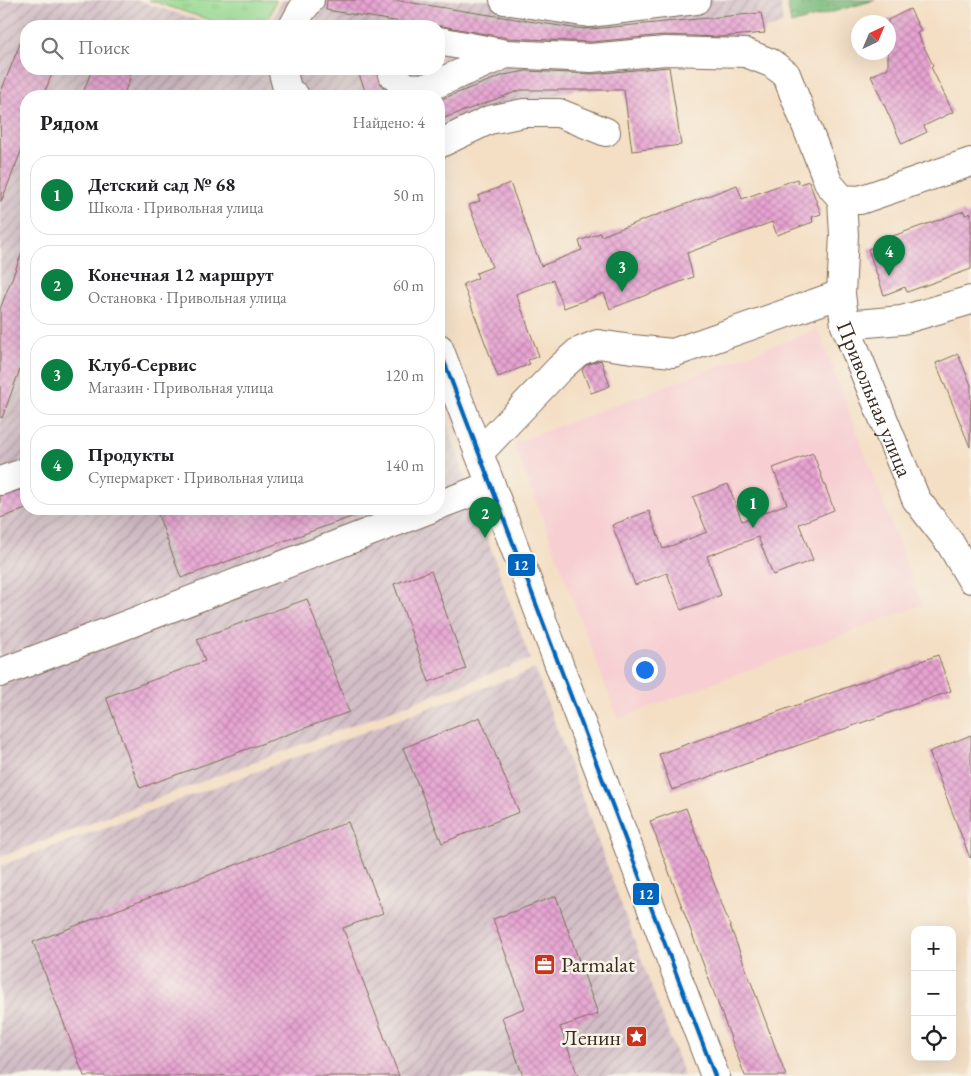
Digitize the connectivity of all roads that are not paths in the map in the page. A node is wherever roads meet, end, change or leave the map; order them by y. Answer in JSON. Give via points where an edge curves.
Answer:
{"nodes":[{"id":1,"x":310,"y":0,"type":"edge"},
{"id":2,"x":504,"y":0,"type":"edge"},
{"id":3,"x":696,"y":0,"type":"edge"},
{"id":4,"x":296,"y":20,"type":"edge"},
{"id":5,"x":445,"y":42,"type":"edge"},
{"id":6,"x":506,"y":54,"type":"junction"},
{"id":7,"x":284,"y":75,"type":"edge"},
{"id":8,"x":393,"y":75,"type":"edge"},
{"id":9,"x":287,"y":90,"type":"edge"},
{"id":10,"x":606,"y":132,"type":"dead end"},
{"id":11,"x":445,"y":141,"type":"edge"},
{"id":12,"x":971,"y":162,"type":"edge"},
{"id":13,"x":842,"y":199,"type":"junction"},
{"id":14,"x":841,"y":294,"type":"junction"},
{"id":15,"x":971,"y":300,"type":"edge"},
{"id":16,"x":845,"y":325,"type":"junction"},
{"id":17,"x":445,"y":364,"type":"edge"},
{"id":18,"x":479,"y":453,"type":"junction"},
{"id":19,"x":20,"y":474,"type":"edge"},
{"id":20,"x":0,"y":481,"type":"edge"},
{"id":21,"x":491,"y":485,"type":"junction"},
{"id":22,"x":445,"y":503,"type":"edge"},
{"id":23,"x":414,"y":515,"type":"edge"},
{"id":24,"x":971,"y":579,"type":"edge"},
{"id":25,"x":0,"y":673,"type":"edge"},
{"id":26,"x":714,"y":1076,"type":"edge"}],
"edges":[{"from":1,"to":4,"type":"street"},
{"from":2,"to":3,"type":"street","via":[[589,13]]},
{"from":5,"to":6,"type":"street"},
{"from":6,"to":8,"type":"street","via":[[426,88],[406,87]]},
{"from":6,"to":13,"type":"street","via":[[591,58],[665,51],[746,53],[771,63],[786,74],[829,184]]},
{"from":7,"to":9,"type":"street"},
{"from":10,"to":11,"type":"street","via":[[559,113],[524,112],[490,120]]},
{"from":12,"to":13,"type":"street","via":[[860,200]]},
{"from":13,"to":14,"type":"street","name":"Привольная улица"},
{"from":14,"to":16,"type":"street","name":"Привольная улица"},
{"from":14,"to":18,"type":"street","via":[[673,353],[598,344],[578,352]]},
{"from":15,"to":16,"type":"street","via":[[902,320]]},
{"from":16,"to":24,"type":"street","name":"Привольная улица","via":[[916,499],[950,543]]},
{"from":17,"to":18,"type":"street"},
{"from":18,"to":21,"type":"street"},
{"from":19,"to":20,"type":"street"},
{"from":21,"to":22,"type":"street"},
{"from":21,"to":26,"type":"street"},
{"from":23,"to":25,"type":"street"}]}
